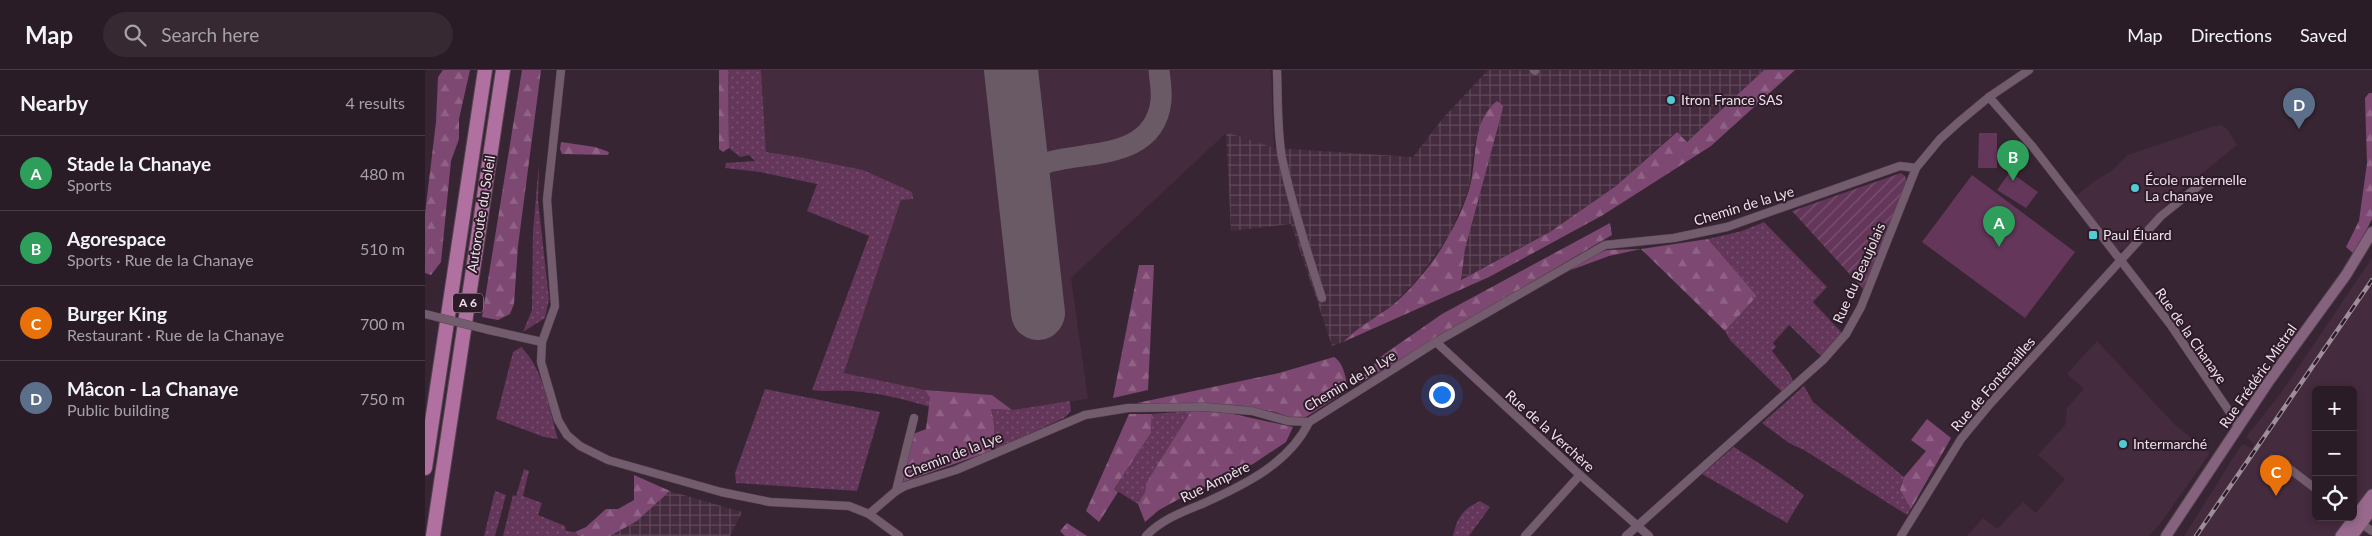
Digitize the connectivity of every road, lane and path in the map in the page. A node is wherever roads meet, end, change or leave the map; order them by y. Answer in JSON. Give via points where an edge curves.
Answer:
{"nodes":[{"id":1,"x":485,"y":70,"type":"edge"},
{"id":2,"x":503,"y":70,"type":"edge"},
{"id":3,"x":561,"y":70,"type":"edge"},
{"id":4,"x":1277,"y":70,"type":"edge"},
{"id":5,"x":2029,"y":70,"type":"edge"},
{"id":6,"x":1989,"y":97,"type":"junction"},
{"id":7,"x":1916,"y":168,"type":"junction"},
{"id":8,"x":2201,"y":184,"type":"dead end"},
{"id":9,"x":2372,"y":232,"type":"edge"},
{"id":10,"x":2120,"y":262,"type":"junction"},
{"id":11,"x":1322,"y":298,"type":"dead end"},
{"id":12,"x":425,"y":314,"type":"edge"},
{"id":13,"x":542,"y":342,"type":"junction"},
{"id":14,"x":1436,"y":342,"type":"junction"},
{"id":15,"x":914,"y":418,"type":"dead end"},
{"id":16,"x":1309,"y":422,"type":"junction"},
{"id":17,"x":2238,"y":428,"type":"junction"},
{"id":18,"x":2272,"y":459,"type":"dead end"},
{"id":19,"x":425,"y":468,"type":"edge"},
{"id":20,"x":1580,"y":475,"type":"junction"},
{"id":21,"x":2312,"y":486,"type":"edge"},
{"id":22,"x":896,"y":491,"type":"junction"},
{"id":23,"x":2372,"y":495,"type":"edge"},
{"id":24,"x":2372,"y":509,"type":"edge"},
{"id":25,"x":869,"y":514,"type":"junction"},
{"id":26,"x":2357,"y":518,"type":"edge"},
{"id":27,"x":2357,"y":519,"type":"edge"},
{"id":28,"x":2355,"y":521,"type":"edge"},
{"id":29,"x":2356,"y":521,"type":"edge"},
{"id":30,"x":2357,"y":521,"type":"edge"},
{"id":31,"x":1637,"y":526,"type":"junction"},
{"id":32,"x":2372,"y":531,"type":"edge"},
{"id":33,"x":433,"y":536,"type":"edge"},
{"id":34,"x":899,"y":536,"type":"edge"},
{"id":35,"x":1146,"y":536,"type":"edge"},
{"id":36,"x":1525,"y":536,"type":"edge"},
{"id":37,"x":1626,"y":536,"type":"edge"},
{"id":38,"x":1649,"y":536,"type":"edge"},
{"id":39,"x":1901,"y":536,"type":"edge"},
{"id":40,"x":2166,"y":536,"type":"edge"},
{"id":41,"x":2341,"y":536,"type":"edge"},
{"id":42,"x":2352,"y":536,"type":"edge"}],
"edges":[{"from":1,"to":19,"type":"highway","name":"Autoroute du Soleil","number":"A 6"},
{"from":2,"to":33,"type":"highway","name":"Autoroute du Soleil","number":"A 6"},
{"from":3,"to":13,"type":"street","via":[[547,200],[555,306]]},
{"from":4,"to":11,"type":"street","via":[[1283,159],[1296,216]]},
{"from":5,"to":6,"type":"street","name":"Rue du Beaujolais"},
{"from":6,"to":7,"type":"street","name":"Rue du Beaujolais","via":[[1940,139]]},
{"from":6,"to":10,"type":"street","name":"Rue de la Chanaye","via":[[2032,146]]},
{"from":7,"to":14,"type":"street","name":"Chemin de la Lye","via":[[1900,166],[1719,229],[1674,238],[1605,245]]},
{"from":7,"to":31,"type":"street","name":"Rue du Beaujolais","via":[[1865,298],[1846,334],[1773,407]]},
{"from":8,"to":10,"type":"street","name":"Rue de Fontenailles","via":[[2161,216]]},
{"from":9,"to":17,"type":"street","name":"Rue Frédéric Mistral","via":[[2346,275]]},
{"from":10,"to":17,"type":"street","name":"Rue de la Chanaye","via":[[2170,324]]},
{"from":10,"to":39,"type":"street","name":"Rue de Fontenailles","via":[[1961,439]]},
{"from":12,"to":13,"type":"street","bridge":true},
{"from":13,"to":25,"type":"street","via":[[543,371],[558,420],[567,436],[580,446],[608,460],[721,492],[770,502],[849,506]]},
{"from":14,"to":16,"type":"street","name":"Chemin de la Lye"},
{"from":14,"to":20,"type":"street","name":"Rue de la Verchère"},
{"from":15,"to":22,"type":"street"},
{"from":16,"to":22,"type":"street","name":"Chemin de la Lye","via":[[1289,421],[1252,411],[1205,407],[1128,408],[1101,412],[1066,421],[964,467]]},
{"from":16,"to":35,"type":"street","name":"Rue Ampère","via":[[1297,442],[1271,466],[1244,484],[1176,515]]},
{"from":17,"to":40,"type":"street","name":"Rue Frédéric Mistral"},
{"from":18,"to":21,"type":"street"},
{"from":20,"to":31,"type":"street","name":"Rue de la Verchère"},
{"from":20,"to":36,"type":"street"},
{"from":22,"to":25,"type":"street","name":"Chemin de la Lye"},
{"from":23,"to":26,"type":"main road"},
{"from":24,"to":27,"type":"main road"},
{"from":25,"to":34,"type":"street"},
{"from":28,"to":41,"type":"main road"},
{"from":29,"to":42,"type":"main road"},
{"from":30,"to":32,"type":"street"},
{"from":31,"to":37,"type":"street","name":"Rue du Beaujolais"},
{"from":31,"to":38,"type":"street","name":"Rue de la Verchère"}]}
